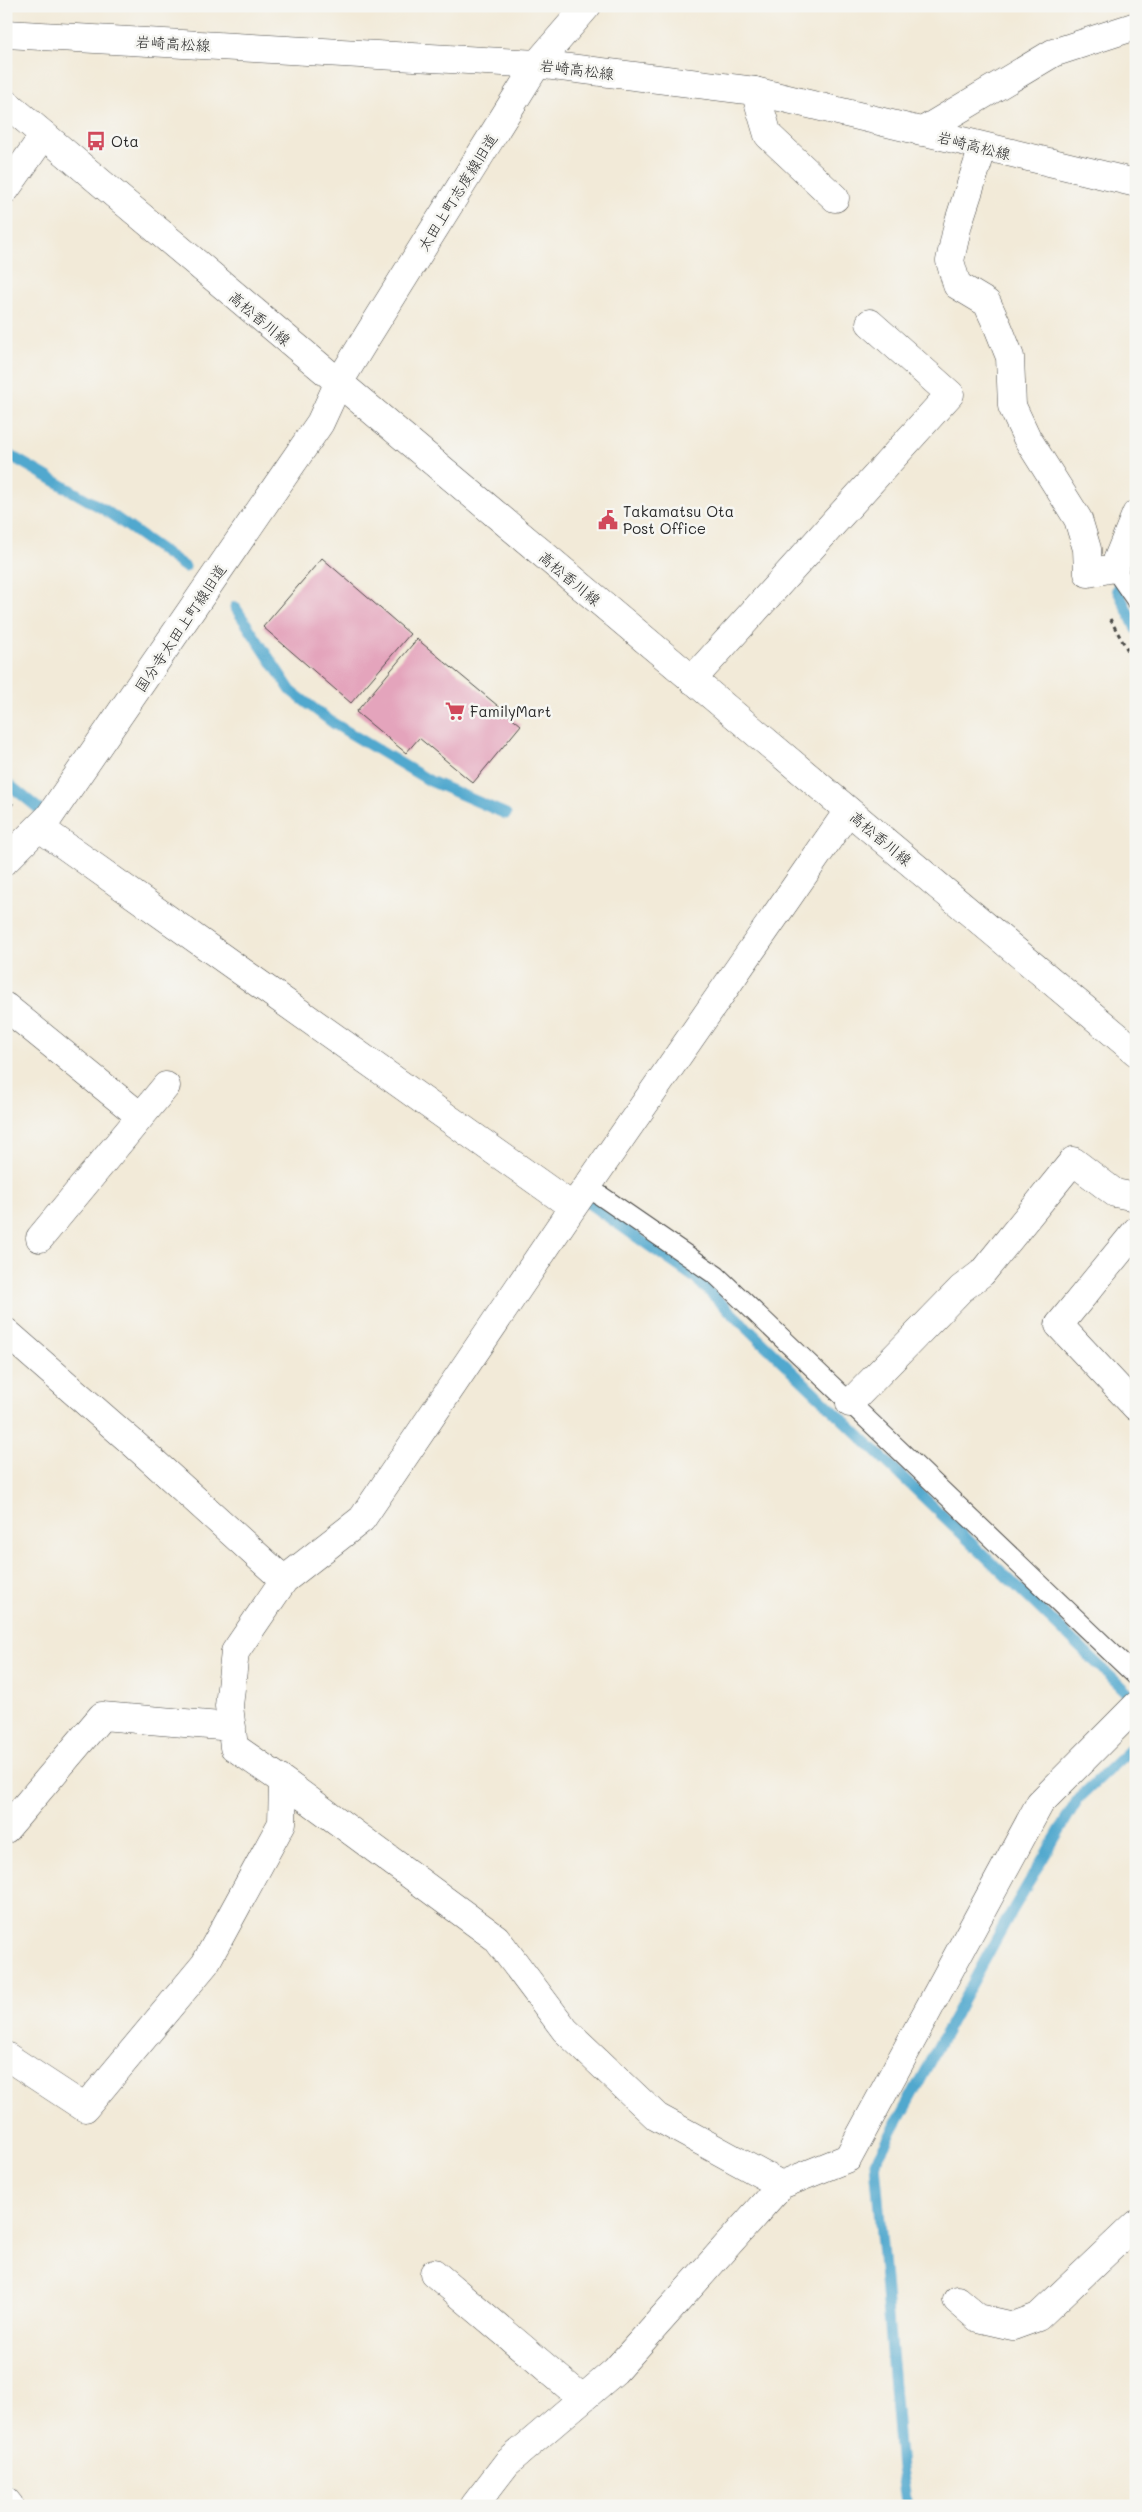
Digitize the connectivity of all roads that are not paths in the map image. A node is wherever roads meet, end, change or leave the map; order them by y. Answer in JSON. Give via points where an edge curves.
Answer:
{"nodes":[{"id":1,"x":587,"y":6,"type":"edge"},
{"id":2,"x":1136,"y":26,"type":"edge"},
{"id":3,"x":6,"y":34,"type":"edge"},
{"id":4,"x":537,"y":64,"type":"junction"},
{"id":5,"x":755,"y":91,"type":"junction"},
{"id":6,"x":6,"y":103,"type":"edge"},
{"id":7,"x":921,"y":132,"type":"junction"},
{"id":8,"x":44,"y":135,"type":"junction"},
{"id":9,"x":983,"y":147,"type":"junction"},
{"id":10,"x":1136,"y":184,"type":"edge"},
{"id":11,"x":6,"y":189,"type":"edge"},
{"id":12,"x":835,"y":198,"type":"dead end"},
{"id":13,"x":870,"y":323,"type":"dead end"},
{"id":14,"x":338,"y":384,"type":"junction"},
{"id":15,"x":1136,"y":514,"type":"edge"},
{"id":16,"x":1120,"y":574,"type":"junction"},
{"id":17,"x":1136,"y":600,"type":"edge"},
{"id":18,"x":692,"y":680,"type":"junction"},
{"id":19,"x":848,"y":811,"type":"junction"},
{"id":20,"x":47,"y":819,"type":"junction"},
{"id":21,"x":6,"y":860,"type":"edge"},
{"id":22,"x":7,"y":1010,"type":"edge"},
{"id":23,"x":1136,"y":1052,"type":"edge"},
{"id":24,"x":166,"y":1086,"type":"dead end"},
{"id":25,"x":140,"y":1116,"type":"junction"},
{"id":26,"x":1136,"y":1197,"type":"edge"},
{"id":27,"x":580,"y":1198,"type":"junction"},
{"id":28,"x":1136,"y":1231,"type":"edge"},
{"id":29,"x":40,"y":1238,"type":"dead end"},
{"id":30,"x":6,"y":1332,"type":"edge"},
{"id":31,"x":850,"y":1403,"type":"junction"},
{"id":32,"x":1136,"y":1407,"type":"edge"},
{"id":33,"x":284,"y":1580,"type":"junction"},
{"id":34,"x":1136,"y":1676,"type":"edge"},
{"id":35,"x":1133,"y":1709,"type":"edge"},
{"id":36,"x":232,"y":1727,"type":"junction"},
{"id":37,"x":283,"y":1780,"type":"junction"},
{"id":38,"x":6,"y":1829,"type":"edge"},
{"id":39,"x":6,"y":2056,"type":"edge"},
{"id":40,"x":780,"y":2185,"type":"junction"},
{"id":41,"x":1136,"y":2224,"type":"edge"},
{"id":42,"x":434,"y":2273,"type":"dead end"},
{"id":43,"x":957,"y":2300,"type":"dead end"},
{"id":44,"x":582,"y":2398,"type":"junction"},
{"id":45,"x":6,"y":2501,"type":"edge"},
{"id":46,"x":10,"y":2506,"type":"edge"},
{"id":47,"x":474,"y":2506,"type":"edge"}],
"edges":[{"from":1,"to":4,"type":"street","name":"太田上町志度線旧道"},
{"from":2,"to":7,"type":"street","via":[[1053,53]]},
{"from":3,"to":4,"type":"street","name":"岩崎高松線"},
{"from":4,"to":5,"type":"street","name":"岩崎高松線"},
{"from":4,"to":14,"type":"street","name":"太田上町志度線旧道"},
{"from":5,"to":7,"type":"street","name":"岩崎高松線"},
{"from":5,"to":12,"type":"street","via":[[768,135]]},
{"from":6,"to":8,"type":"street","name":"高松香川線"},
{"from":7,"to":9,"type":"street","name":"岩崎高松線"},
{"from":8,"to":11,"type":"street"},
{"from":8,"to":14,"type":"street","name":"高松香川線"},
{"from":9,"to":10,"type":"street","name":"岩崎高松線"},
{"from":9,"to":16,"type":"street","via":[[958,224],[950,261],[957,285],[986,303],[998,327],[1010,357],[1012,406],[1027,438],[1078,519],[1088,573]]},
{"from":13,"to":18,"type":"street","via":[[950,394]]},
{"from":14,"to":18,"type":"street","name":"高松香川線"},
{"from":14,"to":20,"type":"street","name":"国分寺太田上町線旧道","via":[[320,423]]},
{"from":15,"to":16,"type":"street"},
{"from":16,"to":17,"type":"lane"},
{"from":18,"to":19,"type":"street","name":"高松香川線"},
{"from":19,"to":23,"type":"street","name":"高松香川線"},
{"from":19,"to":27,"type":"street"},
{"from":20,"to":21,"type":"street","name":"国分寺太田上町線旧道"},
{"from":20,"to":27,"type":"street"},
{"from":22,"to":25,"type":"street"},
{"from":24,"to":25,"type":"street"},
{"from":25,"to":29,"type":"street"},
{"from":26,"to":31,"type":"street","via":[[1115,1193],[1073,1161],[982,1273],[961,1289]]},
{"from":27,"to":31,"type":"lane","via":[[717,1276]]},
{"from":27,"to":33,"type":"street","via":[[362,1519]]},
{"from":28,"to":32,"type":"street","via":[[1059,1325]]},
{"from":30,"to":33,"type":"street"},
{"from":31,"to":34,"type":"lane"},
{"from":33,"to":36,"type":"street","via":[[236,1652],[229,1706]]},
{"from":35,"to":40,"type":"street","via":[[1040,1803],[848,2158]]},
{"from":36,"to":37,"type":"street","via":[[234,1747]]},
{"from":36,"to":38,"type":"street","via":[[102,1716]]},
{"from":37,"to":39,"type":"street","via":[[282,1823],[206,1964],[85,2108]]},
{"from":37,"to":40,"type":"street","via":[[496,1938],[565,2030],[657,2117]]},
{"from":40,"to":44,"type":"street","via":[[615,2371]]},
{"from":41,"to":43,"type":"street","via":[[1038,2317],[1012,2326],[978,2318]]},
{"from":42,"to":44,"type":"street"},
{"from":44,"to":47,"type":"street","via":[[507,2463]]},
{"from":45,"to":46,"type":"street"}]}
